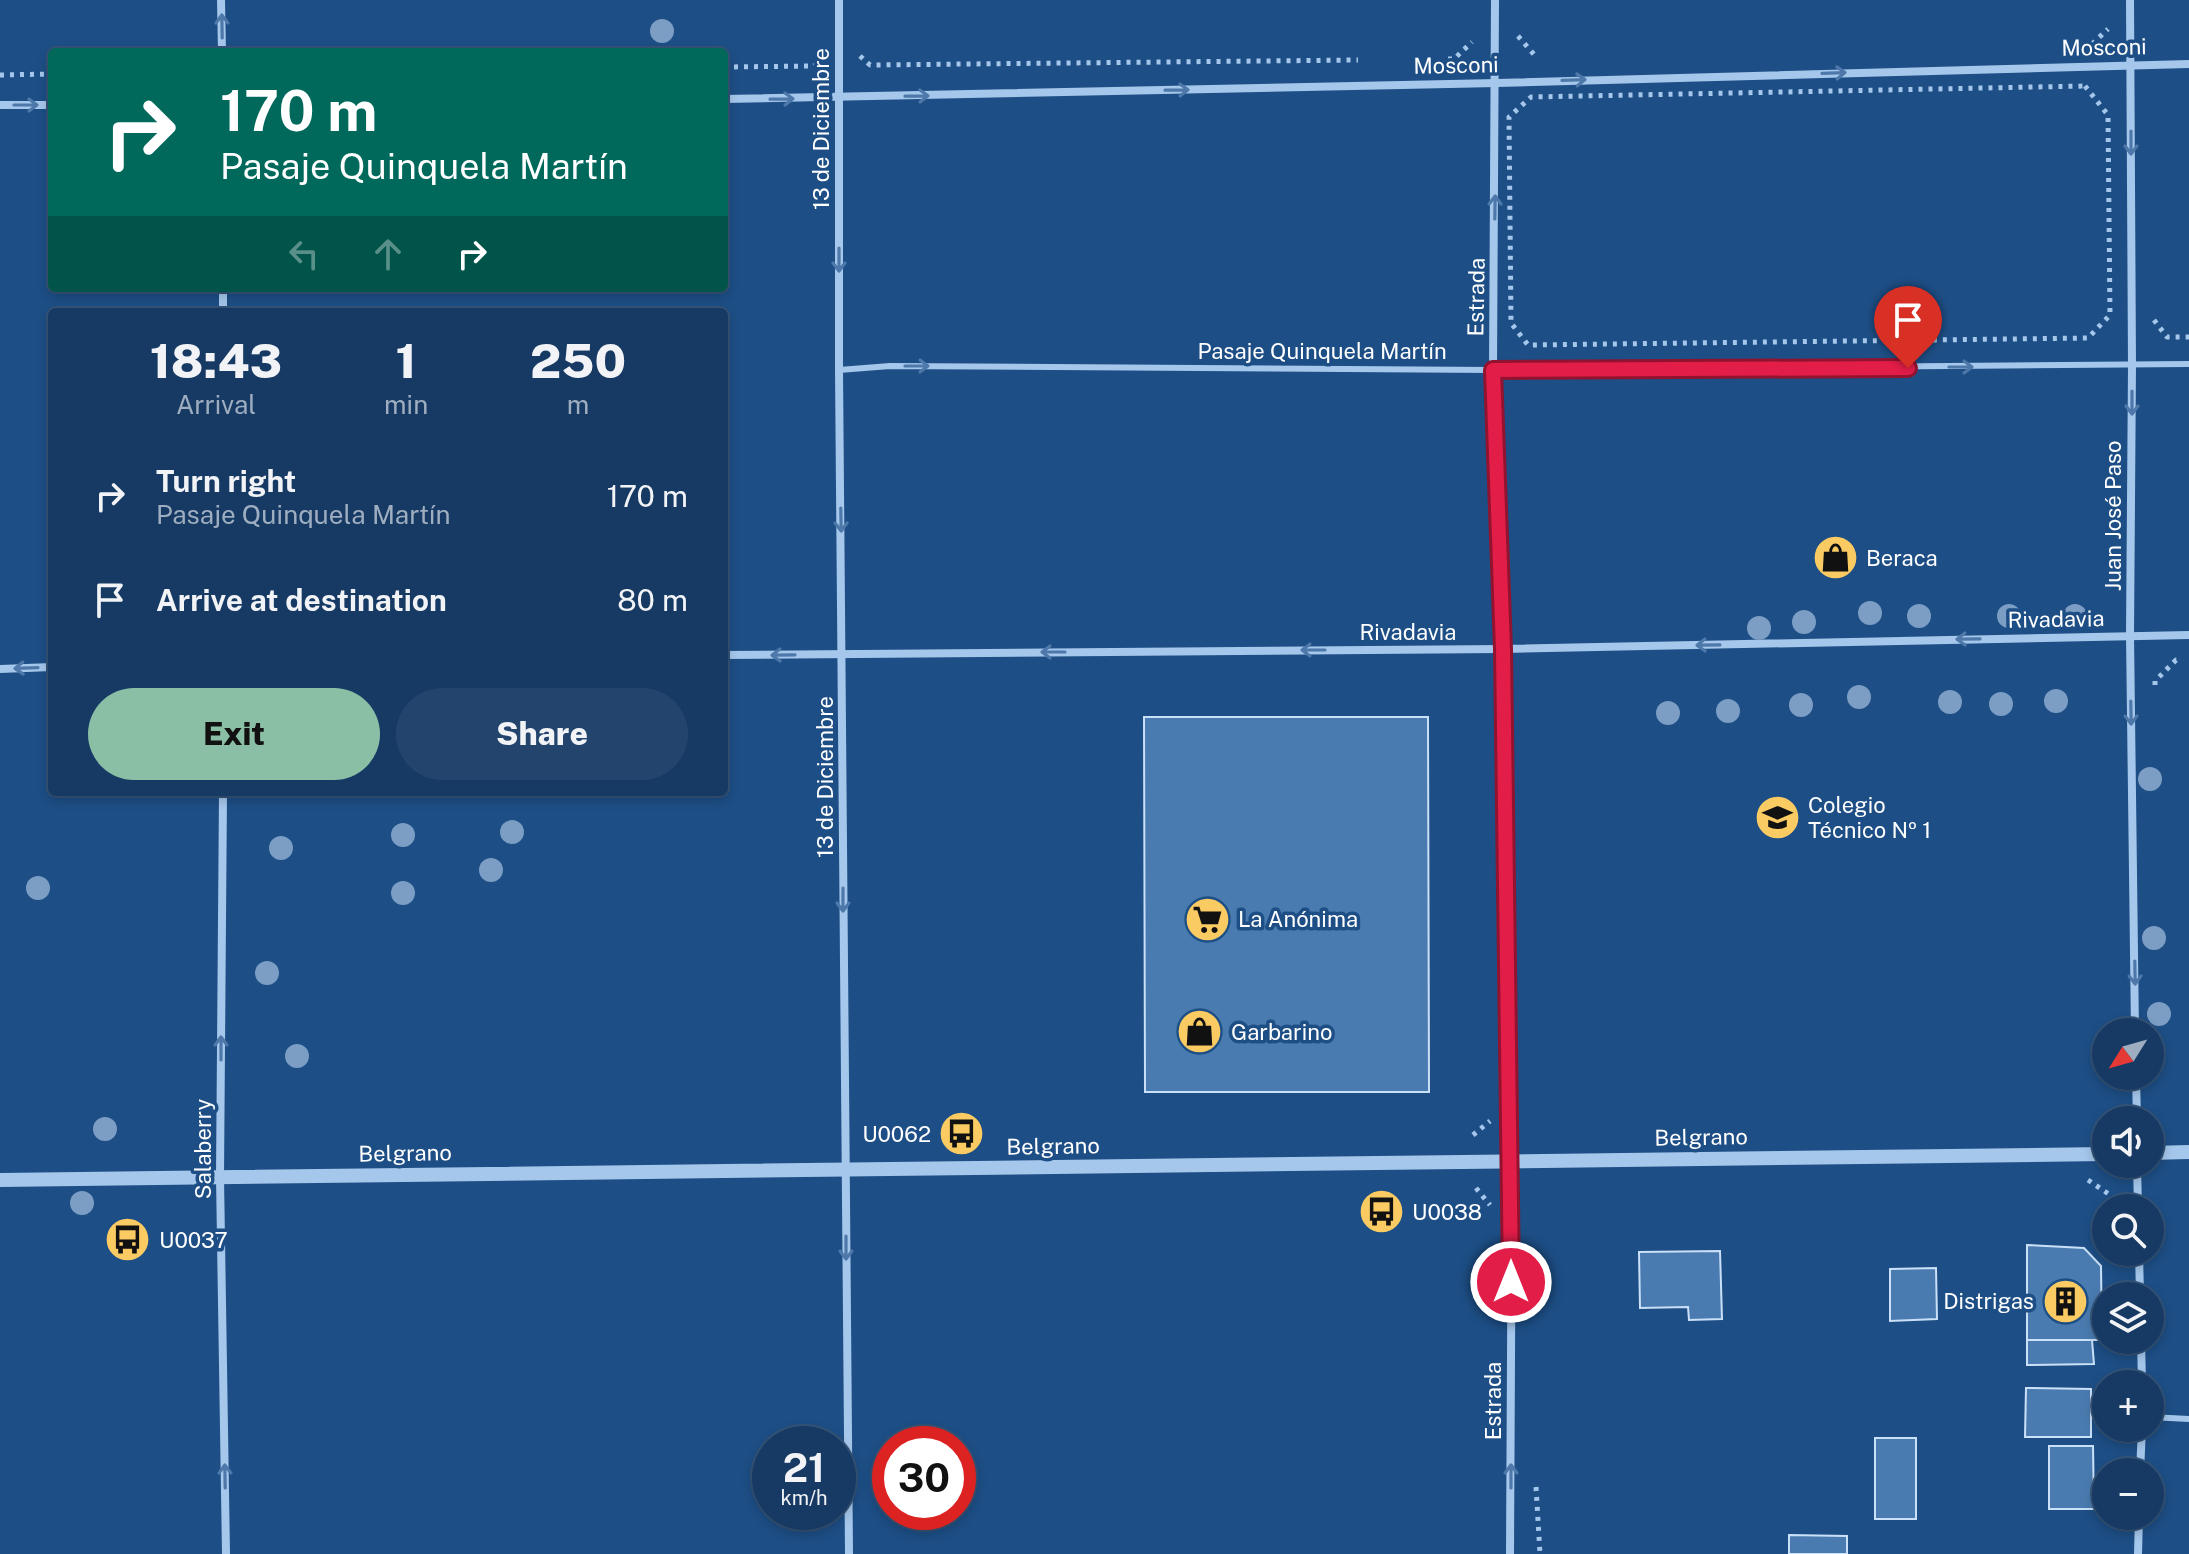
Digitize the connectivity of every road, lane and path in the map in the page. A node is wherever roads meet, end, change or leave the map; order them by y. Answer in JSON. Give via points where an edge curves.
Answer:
{"nodes":[{"id":1,"x":221,"y":0,"type":"edge"},
{"id":2,"x":839,"y":0,"type":"edge"},
{"id":3,"x":1495,"y":0,"type":"edge"},
{"id":4,"x":2130,"y":0,"type":"edge"},
{"id":5,"x":1517,"y":35,"type":"dead end"},
{"id":6,"x":1474,"y":41,"type":"dead end"},
{"id":7,"x":222,"y":48,"type":"edge"},
{"id":8,"x":1535,"y":58,"type":"dead end"},
{"id":9,"x":1438,"y":59,"type":"dead end"},
{"id":10,"x":1359,"y":60,"type":"dead end"},
{"id":11,"x":2189,"y":64,"type":"edge"},
{"id":12,"x":870,"y":65,"type":"dead end"},
{"id":13,"x":2130,"y":65,"type":"junction"},
{"id":14,"x":814,"y":66,"type":"dead end"},
{"id":15,"x":728,"y":67,"type":"edge"},
{"id":16,"x":48,"y":74,"type":"edge"},
{"id":17,"x":0,"y":75,"type":"edge"},
{"id":18,"x":1497,"y":83,"type":"junction"},
{"id":19,"x":2085,"y":86,"type":"dead end"},
{"id":20,"x":839,"y":98,"type":"junction"},
{"id":21,"x":728,"y":99,"type":"edge"},
{"id":22,"x":0,"y":105,"type":"edge"},
{"id":23,"x":48,"y":105,"type":"edge"},
{"id":24,"x":2108,"y":115,"type":"dead end"},
{"id":25,"x":2110,"y":315,"type":"dead end"},
{"id":26,"x":1511,"y":323,"type":"dead end"},
{"id":27,"x":2167,"y":337,"type":"dead end"},
{"id":28,"x":2189,"y":337,"type":"edge"},
{"id":29,"x":2189,"y":364,"type":"edge"},
{"id":30,"x":2132,"y":366,"type":"junction"},
{"id":31,"x":839,"y":370,"type":"junction"},
{"id":32,"x":1493,"y":370,"type":"junction"},
{"id":33,"x":2130,"y":635,"type":"junction"},
{"id":34,"x":2189,"y":635,"type":"edge"},
{"id":35,"x":1503,"y":649,"type":"junction"},
{"id":36,"x":842,"y":654,"type":"junction"},
{"id":37,"x":728,"y":655,"type":"edge"},
{"id":38,"x":48,"y":667,"type":"edge"},
{"id":39,"x":0,"y":669,"type":"edge"},
{"id":40,"x":223,"y":796,"type":"edge"},
{"id":41,"x":2135,"y":1018,"type":"edge"},
{"id":42,"x":2189,"y":1152,"type":"edge"},
{"id":43,"x":2164,"y":1153,"type":"edge"},
{"id":44,"x":2092,"y":1154,"type":"edge"},
{"id":45,"x":1512,"y":1161,"type":"junction"},
{"id":46,"x":845,"y":1170,"type":"junction"},
{"id":47,"x":220,"y":1177,"type":"junction"},
{"id":48,"x":0,"y":1180,"type":"edge"},
{"id":49,"x":1472,"y":1184,"type":"dead end"},
{"id":50,"x":1497,"y":1215,"type":"dead end"},
{"id":51,"x":2164,"y":1418,"type":"edge"},
{"id":52,"x":2189,"y":1419,"type":"edge"},
{"id":53,"x":2139,"y":1530,"type":"edge"},
{"id":54,"x":226,"y":1554,"type":"edge"},
{"id":55,"x":849,"y":1554,"type":"edge"},
{"id":56,"x":1510,"y":1554,"type":"edge"},
{"id":57,"x":2138,"y":1554,"type":"edge"}],
"edges":[{"from":7,"to":1,"type":"street","one_way":true},
{"from":2,"to":20,"type":"street","name":"13 de Diciembre"},
{"from":3,"to":18,"type":"street","name":"Estrada"},
{"from":4,"to":13,"type":"street","name":"Juan José Paso"},
{"from":5,"to":8,"type":"path"},
{"from":6,"to":9,"type":"path","via":[[1454,59]]},
{"from":10,"to":12,"type":"path"},
{"from":11,"to":13,"type":"street","name":"Mosconi"},
{"from":18,"to":13,"type":"street","name":"Mosconi","one_way":true},
{"from":13,"to":30,"type":"street","name":"Juan José Paso","one_way":true},
{"from":14,"to":15,"type":"path"},
{"from":16,"to":17,"type":"path"},
{"from":20,"to":18,"type":"street","name":"Mosconi","one_way":true},
{"from":32,"to":18,"type":"street","name":"Estrada","one_way":true},
{"from":19,"to":24,"type":"path"},
{"from":21,"to":20,"type":"street","name":"Mosconi","one_way":true},
{"from":20,"to":31,"type":"street","name":"13 de Diciembre","one_way":true},
{"from":22,"to":23,"type":"street","one_way":true},
{"from":25,"to":26,"type":"path","via":[[2088,338],[1528,345]]},
{"from":27,"to":28,"type":"path"},
{"from":29,"to":30,"type":"lane","name":"Pasaje Quinquela Martín"},
{"from":32,"to":30,"type":"lane","name":"Pasaje Quinquela Martín","one_way":true},
{"from":30,"to":33,"type":"street","name":"Juan José Paso","one_way":true},
{"from":31,"to":32,"type":"lane","name":"Pasaje Quinquela Martín","one_way":true},
{"from":31,"to":36,"type":"street","name":"13 de Diciembre","one_way":true},
{"from":32,"to":35,"type":"street","name":"Estrada"},
{"from":33,"to":34,"type":"street","name":"Rivadavia"},
{"from":33,"to":35,"type":"street","name":"Rivadavia","one_way":true},
{"from":33,"to":41,"type":"street","name":"Juan José Paso","one_way":true},
{"from":35,"to":36,"type":"street","name":"Rivadavia","one_way":true},
{"from":35,"to":45,"type":"street","name":"Estrada"},
{"from":36,"to":37,"type":"street","name":"Rivadavia","one_way":true},
{"from":36,"to":46,"type":"street","name":"13 de Diciembre","one_way":true},
{"from":38,"to":39,"type":"street","one_way":true},
{"from":47,"to":40,"type":"street","name":"Salaberry","one_way":true},
{"from":42,"to":43,"type":"street"},
{"from":44,"to":45,"type":"street","name":"Belgrano"},
{"from":45,"to":46,"type":"street","name":"Belgrano"},
{"from":56,"to":45,"type":"street","name":"Estrada","one_way":true},
{"from":46,"to":47,"type":"street","name":"Belgrano"},
{"from":46,"to":55,"type":"street","name":"13 de Diciembre","one_way":true},
{"from":47,"to":48,"type":"street","name":"Belgrano"},
{"from":54,"to":47,"type":"street","name":"Salaberry","one_way":true},
{"from":49,"to":50,"type":"path"},
{"from":51,"to":52,"type":"lane"},
{"from":53,"to":57,"type":"street"}]}
